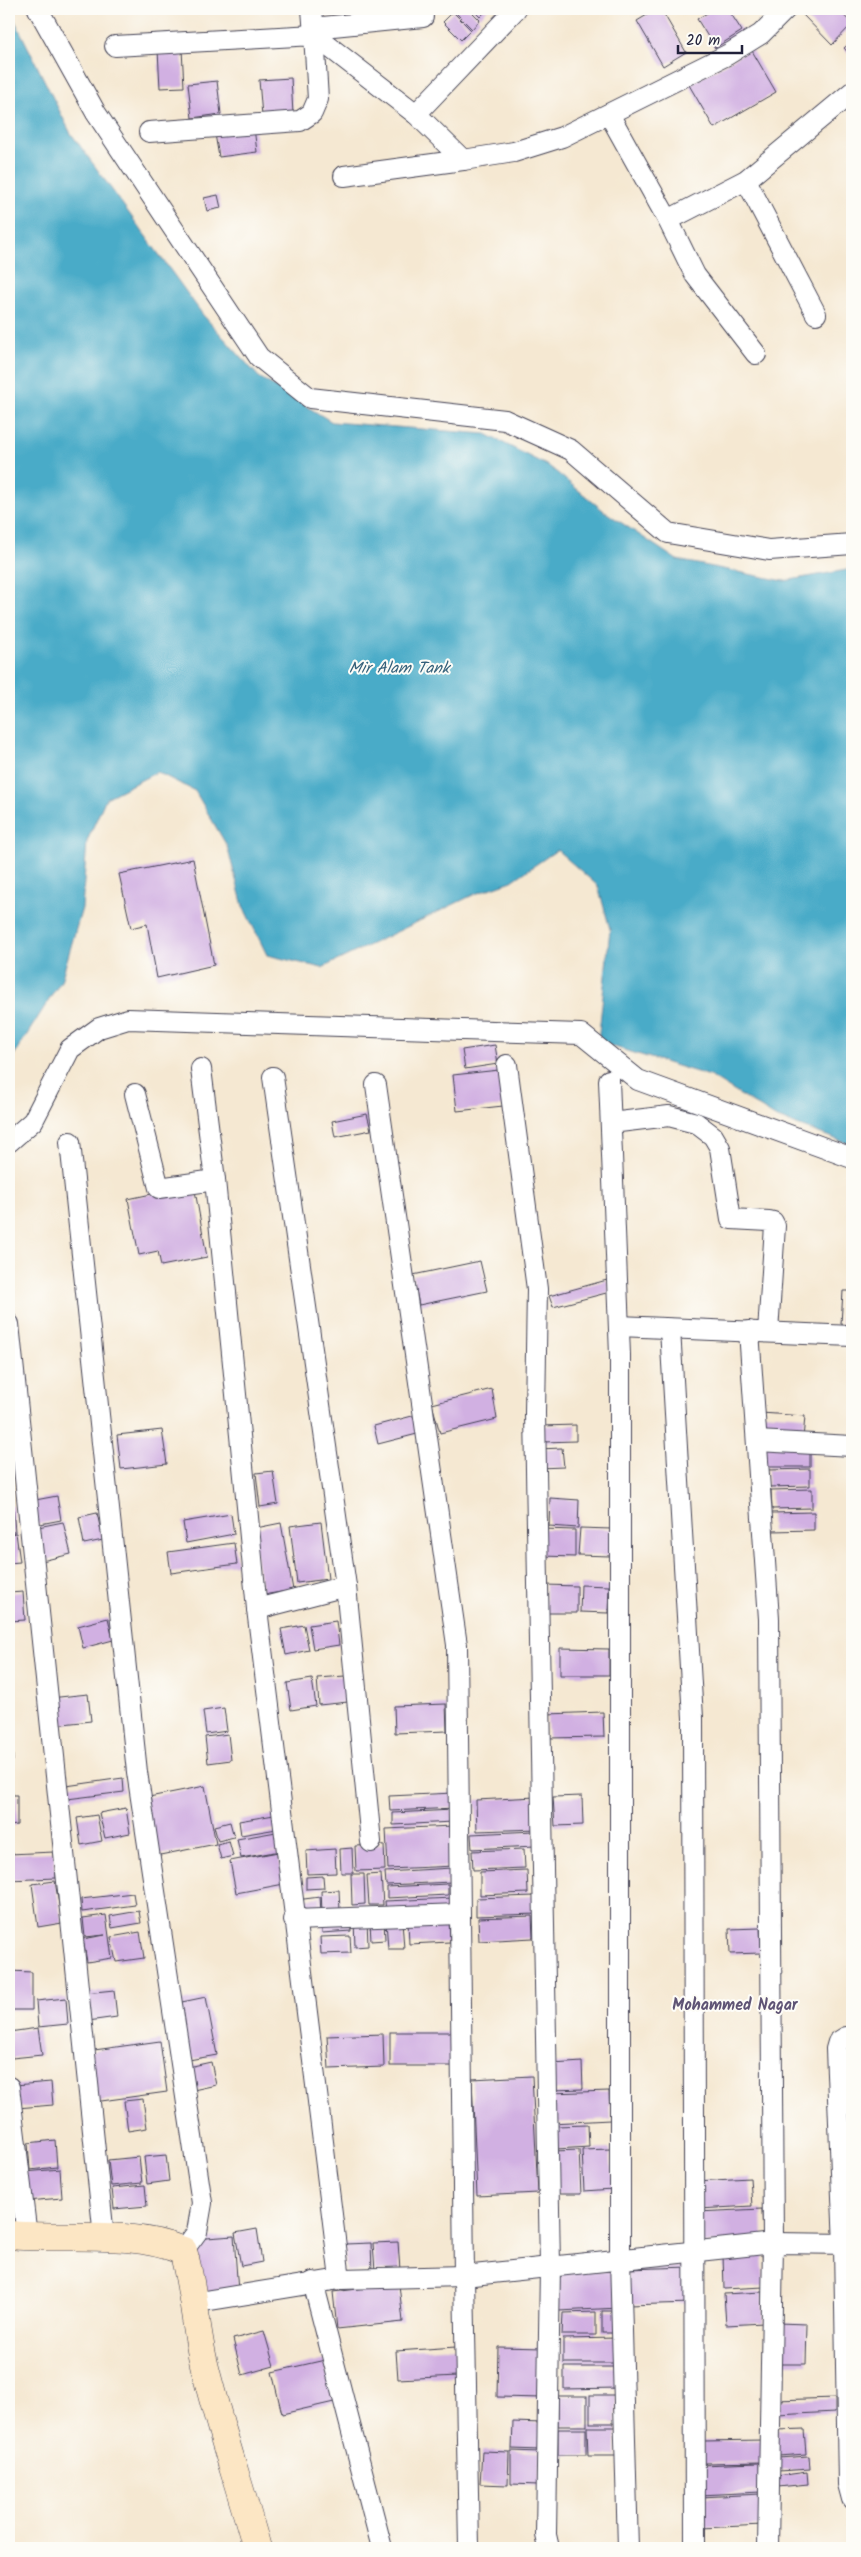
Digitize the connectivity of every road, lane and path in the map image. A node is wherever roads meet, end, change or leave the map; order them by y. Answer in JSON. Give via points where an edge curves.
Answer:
{"nodes":[{"id":1,"x":38,"y":9,"type":"edge"},
{"id":2,"x":516,"y":9,"type":"edge"},
{"id":3,"x":786,"y":9,"type":"edge"},
{"id":4,"x":423,"y":17,"type":"dead end"},
{"id":5,"x":313,"y":24,"type":"edge"},
{"id":6,"x":115,"y":46,"type":"dead end"},
{"id":7,"x":852,"y":92,"type":"edge"},
{"id":8,"x":416,"y":114,"type":"junction"},
{"id":9,"x":610,"y":114,"type":"junction"},
{"id":10,"x":149,"y":132,"type":"dead end"},
{"id":11,"x":463,"y":160,"type":"junction"},
{"id":12,"x":344,"y":176,"type":"dead end"},
{"id":13,"x":746,"y":180,"type":"junction"},
{"id":14,"x":668,"y":220,"type":"junction"},
{"id":15,"x":816,"y":314,"type":"dead end"},
{"id":16,"x":756,"y":354,"type":"dead end"},
{"id":17,"x":852,"y":544,"type":"edge"},
{"id":18,"x":507,"y":1065,"type":"dead end"},
{"id":19,"x":201,"y":1069,"type":"dead end"},
{"id":20,"x":273,"y":1076,"type":"dead end"},
{"id":21,"x":609,"y":1080,"type":"dead end"},
{"id":22,"x":376,"y":1085,"type":"dead end"},
{"id":23,"x":135,"y":1094,"type":"dead end"},
{"id":24,"x":611,"y":1123,"type":"junction"},
{"id":25,"x":9,"y":1142,"type":"edge"},
{"id":26,"x":70,"y":1142,"type":"dead end"},
{"id":27,"x":852,"y":1158,"type":"edge"},
{"id":28,"x":215,"y":1180,"type":"junction"},
{"id":29,"x":619,"y":1326,"type":"junction"},
{"id":30,"x":670,"y":1329,"type":"junction"},
{"id":31,"x":9,"y":1330,"type":"edge"},
{"id":32,"x":759,"y":1332,"type":"junction"},
{"id":33,"x":852,"y":1336,"type":"edge"},
{"id":34,"x":757,"y":1441,"type":"junction"},
{"id":35,"x":852,"y":1446,"type":"edge"},
{"id":36,"x":346,"y":1586,"type":"junction"},
{"id":37,"x":257,"y":1609,"type":"junction"},
{"id":38,"x":371,"y":1842,"type":"dead end"},
{"id":39,"x":460,"y":1914,"type":"junction"},
{"id":40,"x":294,"y":1920,"type":"junction"},
{"id":41,"x":852,"y":2038,"type":"edge"},
{"id":42,"x":9,"y":2088,"type":"edge"},
{"id":43,"x":18,"y":2236,"type":"edge"},
{"id":44,"x":104,"y":2237,"type":"junction"},
{"id":45,"x":773,"y":2244,"type":"junction"},
{"id":46,"x":848,"y":2245,"type":"edge"},
{"id":47,"x":183,"y":2251,"type":"junction"},
{"id":48,"x":694,"y":2251,"type":"junction"},
{"id":49,"x":620,"y":2258,"type":"junction"},
{"id":50,"x":550,"y":2266,"type":"junction"},
{"id":51,"x":464,"y":2276,"type":"junction"},
{"id":52,"x":340,"y":2279,"type":"junction"},
{"id":53,"x":313,"y":2282,"type":"junction"},
{"id":54,"x":192,"y":2303,"type":"junction"},
{"id":55,"x":852,"y":2499,"type":"edge"},
{"id":56,"x":257,"y":2548,"type":"edge"},
{"id":57,"x":382,"y":2548,"type":"edge"},
{"id":58,"x":470,"y":2548,"type":"edge"},
{"id":59,"x":549,"y":2548,"type":"edge"},
{"id":60,"x":628,"y":2548,"type":"edge"},
{"id":61,"x":695,"y":2548,"type":"edge"},
{"id":62,"x":768,"y":2548,"type":"edge"}],
"edges":[{"from":1,"to":17,"type":"street","via":[[96,113],[258,357],[310,398],[505,420],[571,450],[668,533],[769,550]]},
{"from":2,"to":8,"type":"street"},
{"from":3,"to":9,"type":"street","via":[[761,34],[727,55]]},
{"from":4,"to":5,"type":"street"},
{"from":5,"to":6,"type":"street"},
{"from":5,"to":8,"type":"street"},
{"from":5,"to":10,"type":"street","via":[[318,99],[312,113],[300,121]]},
{"from":7,"to":13,"type":"street"},
{"from":8,"to":11,"type":"street"},
{"from":9,"to":11,"type":"street","via":[[562,138],[514,152]]},
{"from":9,"to":14,"type":"street"},
{"from":11,"to":12,"type":"street"},
{"from":13,"to":14,"type":"street"},
{"from":13,"to":15,"type":"street"},
{"from":14,"to":16,"type":"street","via":[[695,275]]},
{"from":18,"to":50,"type":"street","via":[[537,1289],[536,1423]]},
{"from":19,"to":28,"type":"street"},
{"from":20,"to":36,"type":"street"},
{"from":21,"to":24,"type":"street"},
{"from":22,"to":39,"type":"street","via":[[457,1645]]},
{"from":23,"to":28,"type":"street","via":[[159,1188]]},
{"from":24,"to":29,"type":"street"},
{"from":24,"to":32,"type":"street","via":[[669,1116],[696,1122],[713,1136],[720,1148],[731,1219],[769,1221],[775,1226]]},
{"from":25,"to":27,"type":"street","via":[[33,1121],[70,1049],[99,1028],[128,1019],[581,1034],[638,1080]]},
{"from":26,"to":47,"type":"street","via":[[137,1772],[202,2203],[197,2232]]},
{"from":28,"to":37,"type":"street"},
{"from":29,"to":30,"type":"street"},
{"from":29,"to":49,"type":"street"},
{"from":30,"to":32,"type":"street"},
{"from":30,"to":48,"type":"street","via":[[693,1718]]},
{"from":31,"to":44,"type":"street"},
{"from":32,"to":33,"type":"street"},
{"from":32,"to":34,"type":"street"},
{"from":34,"to":35,"type":"street"},
{"from":34,"to":45,"type":"street","via":[[769,1619]]},
{"from":36,"to":37,"type":"street"},
{"from":36,"to":38,"type":"street"},
{"from":37,"to":40,"type":"street"},
{"from":39,"to":40,"type":"street"},
{"from":39,"to":51,"type":"street"},
{"from":40,"to":52,"type":"street"},
{"from":41,"to":46,"type":"street","via":[[838,2042],[836,2049]]},
{"from":42,"to":43,"type":"street"},
{"from":43,"to":44,"type":"main road"},
{"from":44,"to":47,"type":"main road","via":[[168,2245]]},
{"from":45,"to":46,"type":"street"},
{"from":45,"to":48,"type":"street"},
{"from":45,"to":62,"type":"street"},
{"from":46,"to":55,"type":"street","via":[[848,2484]]},
{"from":47,"to":54,"type":"main road","via":[[190,2274]]},
{"from":48,"to":49,"type":"street"},
{"from":48,"to":61,"type":"street"},
{"from":49,"to":50,"type":"street"},
{"from":49,"to":60,"type":"street"},
{"from":50,"to":51,"type":"street"},
{"from":50,"to":59,"type":"street","via":[[546,2535]]},
{"from":51,"to":52,"type":"street"},
{"from":51,"to":58,"type":"street"},
{"from":52,"to":53,"type":"street"},
{"from":53,"to":54,"type":"street"},
{"from":53,"to":57,"type":"street"},
{"from":54,"to":56,"type":"main road","via":[[204,2364]]}]}
